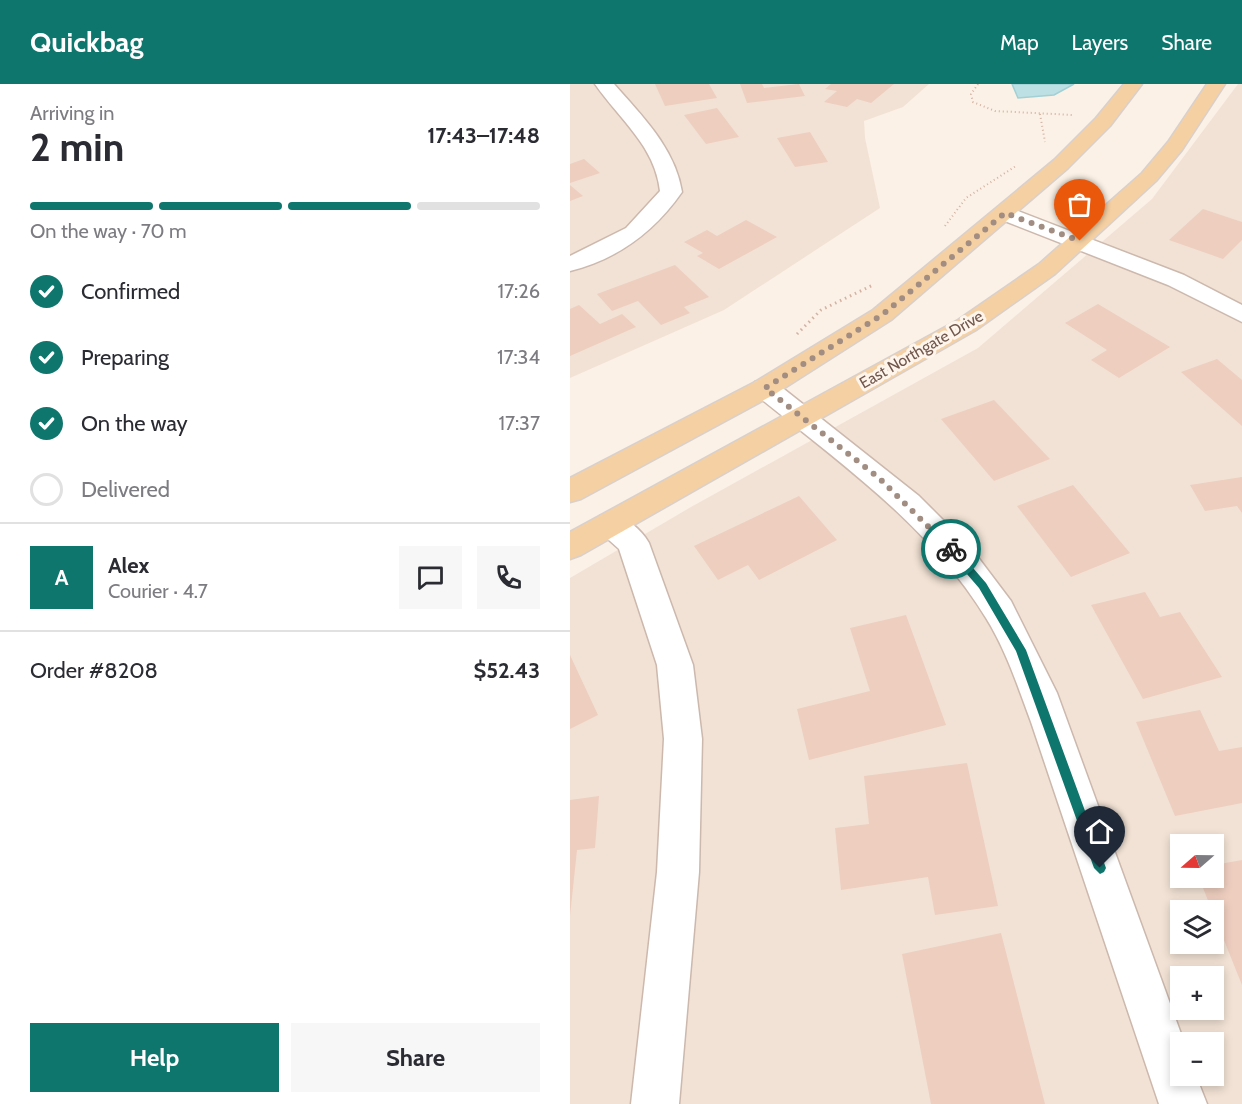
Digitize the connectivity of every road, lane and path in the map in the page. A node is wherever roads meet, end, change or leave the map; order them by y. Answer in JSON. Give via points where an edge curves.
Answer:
{"nodes":[{"id":1,"x":604,"y":84,"type":"edge"},
{"id":2,"x":978,"y":84,"type":"edge"},
{"id":3,"x":1133,"y":84,"type":"edge"},
{"id":4,"x":1216,"y":84,"type":"edge"},
{"id":5,"x":1040,"y":114,"type":"junction"},
{"id":6,"x":1076,"y":115,"type":"dead end"},
{"id":7,"x":1045,"y":147,"type":"dead end"},
{"id":8,"x":1019,"y":165,"type":"dead end"},
{"id":9,"x":1005,"y":213,"type":"junction"},
{"id":10,"x":941,"y":232,"type":"dead end"},
{"id":11,"x":1080,"y":241,"type":"junction"},
{"id":12,"x":570,"y":264,"type":"edge"},
{"id":13,"x":879,"y":280,"type":"dead end"},
{"id":14,"x":1242,"y":315,"type":"edge"},
{"id":15,"x":794,"y":336,"type":"dead end"},
{"id":16,"x":765,"y":388,"type":"junction"},
{"id":17,"x":801,"y":417,"type":"junction"},
{"id":18,"x":570,"y":491,"type":"edge"},
{"id":19,"x":611,"y":524,"type":"junction"},
{"id":20,"x":570,"y":547,"type":"edge"},
{"id":21,"x":656,"y":1104,"type":"edge"},
{"id":22,"x":1183,"y":1104,"type":"edge"}],
"edges":[{"from":1,"to":12,"type":"street","via":[[663,159],[671,179],[671,192],[630,235]]},
{"from":2,"to":5,"type":"path","via":[[971,94],[973,102],[983,108]]},
{"from":3,"to":9,"type":"main road","via":[[1094,130]]},
{"from":4,"to":11,"type":"main road","name":"East Northgate Drive","via":[[1149,177]]},
{"from":5,"to":6,"type":"path"},
{"from":5,"to":7,"type":"path"},
{"from":8,"to":10,"type":"path","via":[[982,184],[949,218]]},
{"from":9,"to":11,"type":"street"},
{"from":9,"to":16,"type":"main road","via":[[882,315]]},
{"from":11,"to":14,"type":"street","via":[[1176,280]]},
{"from":11,"to":17,"type":"main road","name":"East Northgate Drive","via":[[967,325]]},
{"from":13,"to":15,"type":"path","via":[[821,310]]},
{"from":16,"to":17,"type":"street"},
{"from":16,"to":18,"type":"main road"},
{"from":17,"to":19,"type":"main road","name":"East Northgate Drive"},
{"from":17,"to":22,"type":"street","via":[[879,478],[934,529],[982,585],[1020,650]]},
{"from":19,"to":20,"type":"main road","name":"East Northgate Drive"},
{"from":19,"to":21,"type":"street","via":[[633,543],[675,665],[683,739],[678,872]]}]}
